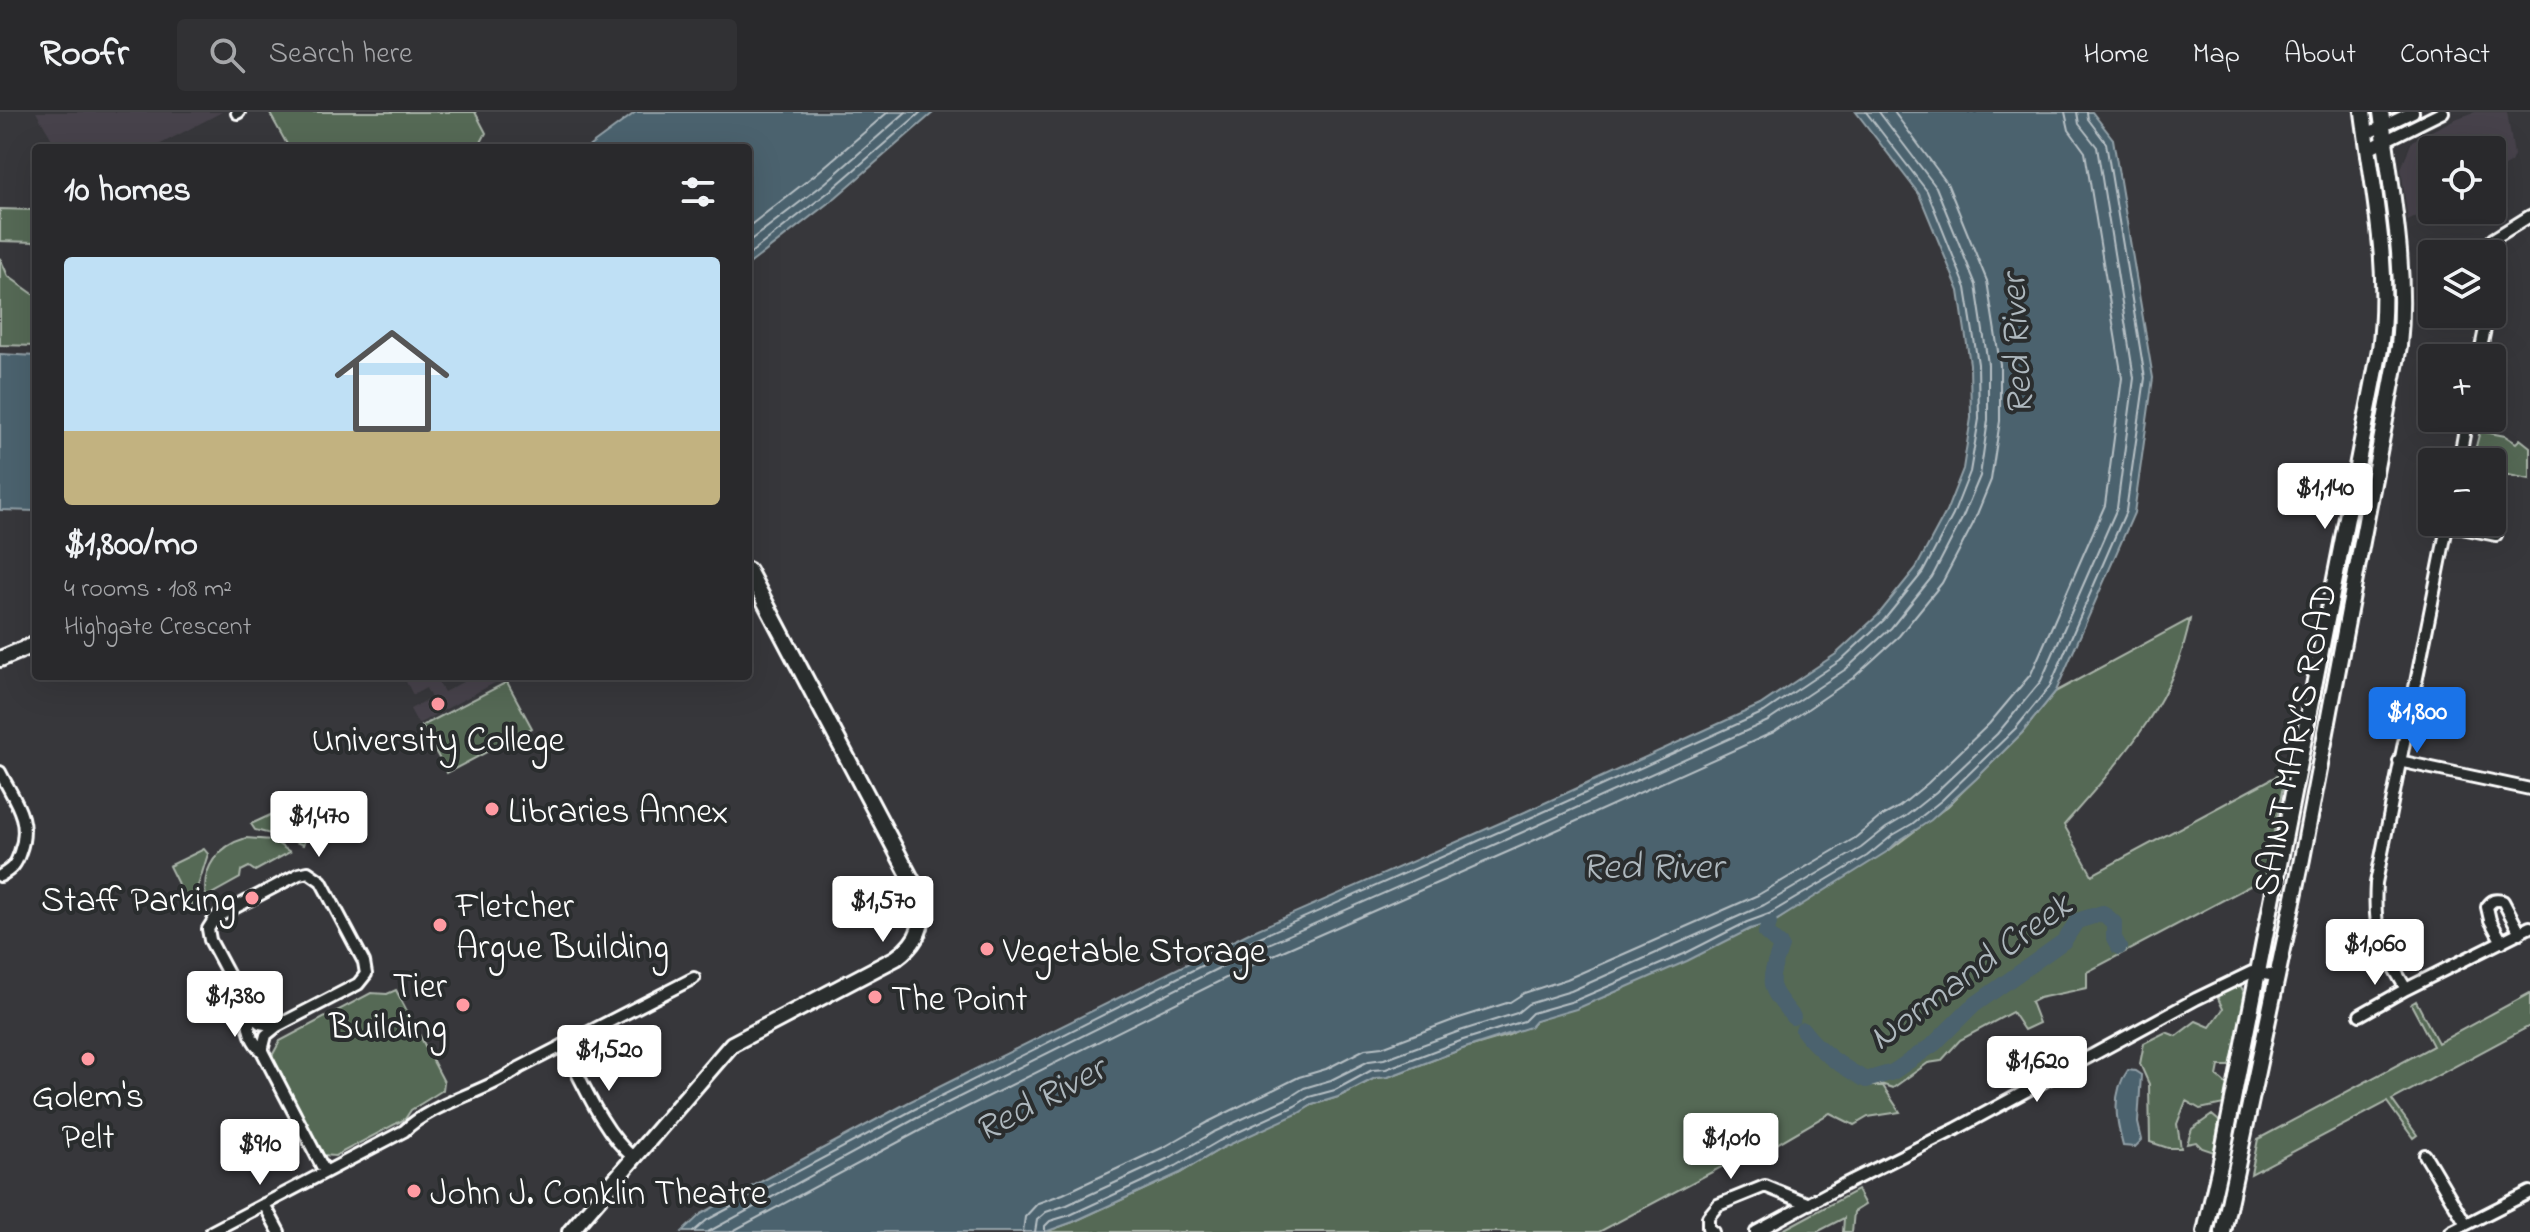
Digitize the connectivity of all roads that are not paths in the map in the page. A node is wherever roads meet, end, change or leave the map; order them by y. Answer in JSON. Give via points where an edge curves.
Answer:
{"nodes":[{"id":1,"x":2363,"y":112,"type":"edge"},
{"id":2,"x":2413,"y":112,"type":"edge"},
{"id":3,"x":2443,"y":112,"type":"edge"},
{"id":4,"x":2383,"y":126,"type":"edge"},
{"id":5,"x":2367,"y":142,"type":"junction"},
{"id":6,"x":2530,"y":216,"type":"edge"},
{"id":7,"x":2492,"y":240,"type":"edge"},
{"id":8,"x":2359,"y":454,"type":"junction"},
{"id":9,"x":2377,"y":457,"type":"junction"},
{"id":10,"x":2445,"y":536,"type":"edge"},
{"id":11,"x":752,"y":578,"type":"edge"},
{"id":12,"x":32,"y":646,"type":"edge"},
{"id":13,"x":0,"y":659,"type":"edge"},
{"id":14,"x":2399,"y":761,"type":"junction"},
{"id":15,"x":0,"y":772,"type":"edge"},
{"id":16,"x":2530,"y":789,"type":"edge"},
{"id":17,"x":0,"y":876,"type":"edge"},
{"id":18,"x":2525,"y":930,"type":"edge"},
{"id":19,"x":2502,"y":942,"type":"junction"},
{"id":20,"x":2258,"y":973,"type":"junction"},
{"id":21,"x":2276,"y":976,"type":"junction"},
{"id":22,"x":694,"y":978,"type":"dead end"},
{"id":23,"x":2406,"y":989,"type":"junction"},
{"id":24,"x":249,"y":1013,"type":"junction"},
{"id":25,"x":2360,"y":1015,"type":"dead end"},
{"id":26,"x":277,"y":1026,"type":"junction"},
{"id":27,"x":563,"y":1045,"type":"junction"},
{"id":28,"x":262,"y":1051,"type":"junction"},
{"id":29,"x":2425,"y":1155,"type":"dead end"},
{"id":30,"x":634,"y":1158,"type":"junction"},
{"id":31,"x":325,"y":1172,"type":"junction"},
{"id":32,"x":2530,"y":1192,"type":"edge"},
{"id":33,"x":264,"y":1204,"type":"junction"},
{"id":34,"x":1809,"y":1204,"type":"junction"},
{"id":35,"x":2472,"y":1226,"type":"edge"},
{"id":36,"x":211,"y":1232,"type":"edge"},
{"id":37,"x":279,"y":1232,"type":"edge"},
{"id":38,"x":570,"y":1232,"type":"edge"},
{"id":39,"x":1713,"y":1232,"type":"edge"},
{"id":40,"x":1756,"y":1232,"type":"edge"},
{"id":41,"x":2205,"y":1232,"type":"edge"},
{"id":42,"x":2223,"y":1232,"type":"edge"},
{"id":43,"x":2451,"y":1232,"type":"edge"}],
"edges":[{"from":1,"to":5,"type":"main road","name":"SAINT MARY’S ROAD"},
{"from":2,"to":4,"type":"street"},
{"from":3,"to":4,"type":"street"},
{"from":4,"to":5,"type":"street"},
{"from":4,"to":9,"type":"main road","name":"SAINT MARY’S ROAD","via":[[2402,299],[2399,346]]},
{"from":5,"to":8,"type":"main road","name":"SAINT MARY’S ROAD","via":[[2385,306]]},
{"from":6,"to":7,"type":"street"},
{"from":8,"to":9,"type":"main road"},
{"from":8,"to":20,"type":"main road","name":"SAINT MARY’S ROAD"},
{"from":9,"to":21,"type":"main road","name":"SAINT MARY’S ROAD"},
{"from":10,"to":14,"type":"street"},
{"from":11,"to":30,"type":"main road","via":[[918,892],[923,920],[917,938],[896,958],[732,1044]]},
{"from":12,"to":13,"type":"main road"},
{"from":14,"to":16,"type":"street"},
{"from":14,"to":23,"type":"street","via":[[2375,902],[2380,945]]},
{"from":15,"to":17,"type":"street","via":[[26,827],[12,870]]},
{"from":18,"to":19,"type":"street"},
{"from":18,"to":19,"type":"street","via":[[2503,901],[2491,901],[2488,914]]},
{"from":19,"to":23,"type":"street"},
{"from":20,"to":21,"type":"street"},
{"from":20,"to":34,"type":"street","via":[[2196,999]]},
{"from":20,"to":41,"type":"main road","name":"SAINT MARY’S ROAD"},
{"from":21,"to":42,"type":"main road","name":"SAINT MARY’S ROAD"},
{"from":22,"to":27,"type":"street"},
{"from":23,"to":25,"type":"street"},
{"from":24,"to":26,"type":"street","via":[[260,1023]]},
{"from":24,"to":26,"type":"street","via":[[208,929],[215,918],[308,872],[321,881],[366,974],[358,984]]},
{"from":24,"to":28,"type":"street","via":[[247,1025]]},
{"from":26,"to":28,"type":"street","via":[[266,1035]]},
{"from":27,"to":30,"type":"street","via":[[606,1124]]},
{"from":27,"to":31,"type":"street","via":[[491,1088]]},
{"from":28,"to":31,"type":"street"},
{"from":29,"to":35,"type":"street"},
{"from":30,"to":38,"type":"main road"},
{"from":31,"to":33,"type":"street"},
{"from":32,"to":35,"type":"street"},
{"from":33,"to":36,"type":"street"},
{"from":33,"to":37,"type":"street"},
{"from":34,"to":39,"type":"street","via":[[1765,1186],[1718,1205],[1708,1217]]},
{"from":34,"to":40,"type":"street"},
{"from":35,"to":43,"type":"street"}]}
